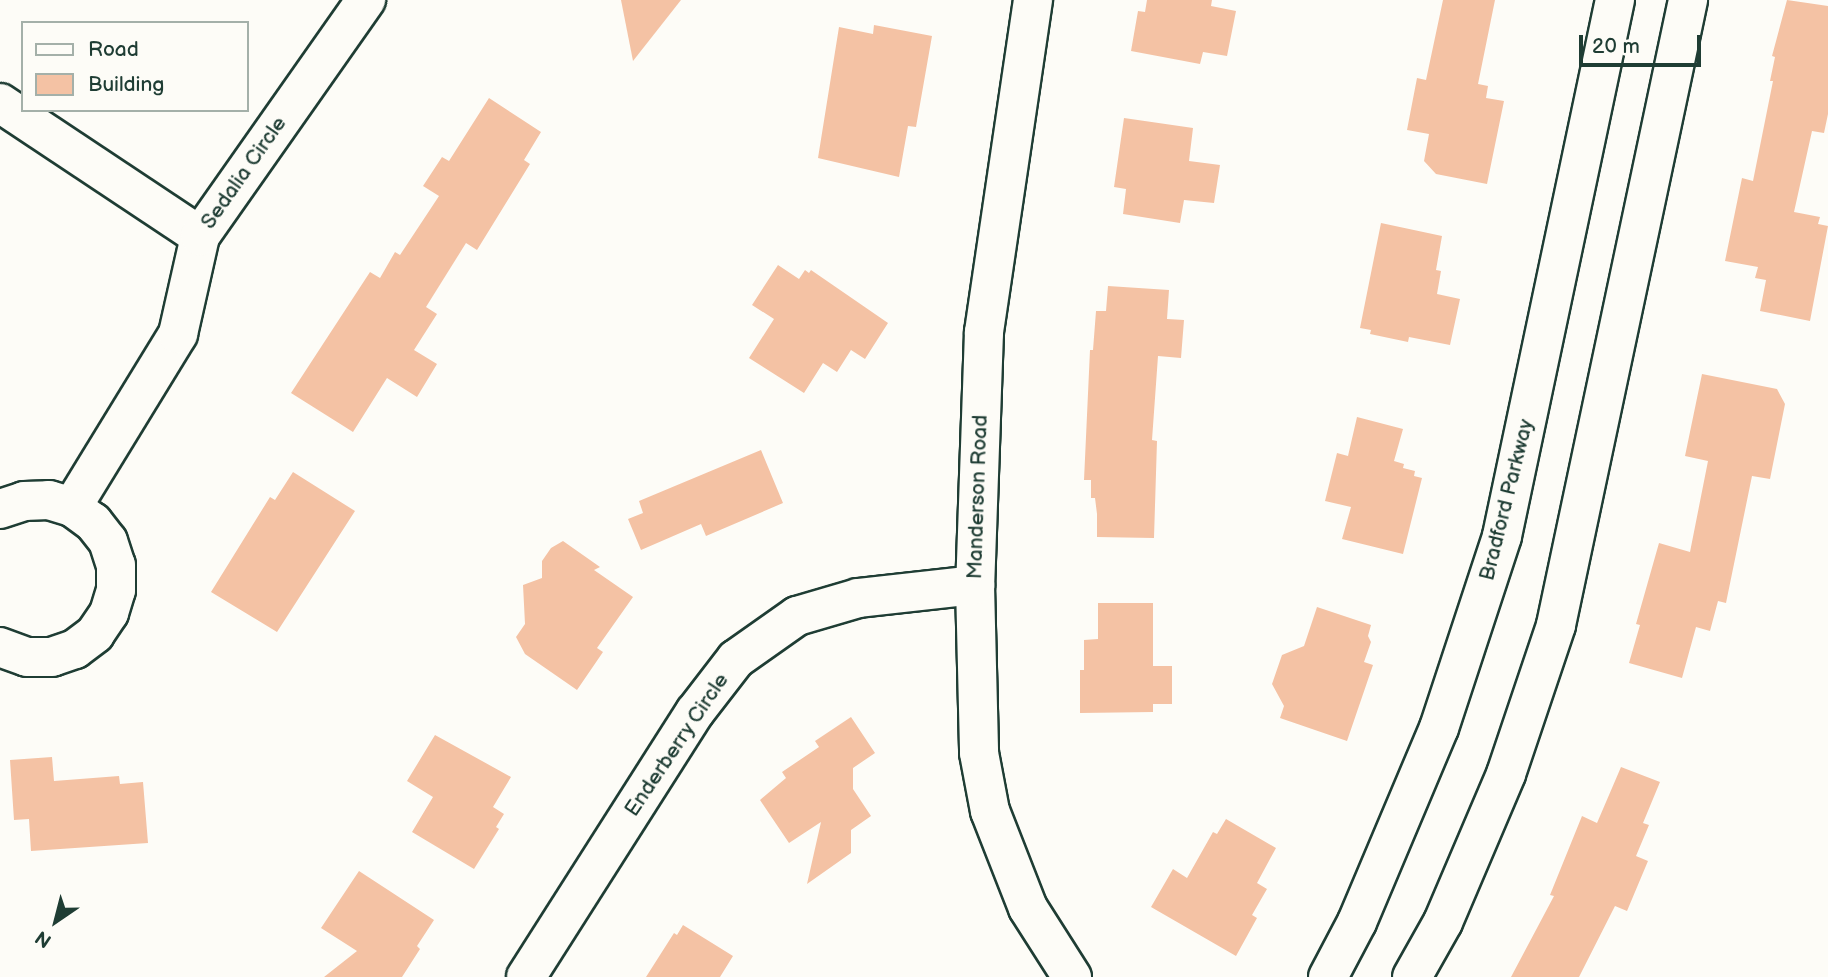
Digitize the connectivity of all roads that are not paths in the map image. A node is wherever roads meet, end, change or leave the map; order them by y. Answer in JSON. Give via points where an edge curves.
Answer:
{"nodes":[{"id":1,"x":366,"y":0,"type":"edge"},
{"id":2,"x":1033,"y":0,"type":"edge"},
{"id":3,"x":1615,"y":0,"type":"edge"},
{"id":4,"x":1688,"y":0,"type":"edge"},
{"id":5,"x":0,"y":103,"type":"edge"},
{"id":6,"x":200,"y":236,"type":"junction"},
{"id":7,"x":72,"y":507,"type":"junction"},
{"id":8,"x":0,"y":509,"type":"edge"},
{"id":9,"x":975,"y":585,"type":"junction"},
{"id":10,"x":0,"y":647,"type":"edge"},
{"id":11,"x":526,"y":977,"type":"edge"},
{"id":12,"x":1072,"y":977,"type":"edge"},
{"id":13,"x":1328,"y":977,"type":"edge"},
{"id":14,"x":1412,"y":977,"type":"edge"}],
"edges":[{"from":1,"to":6,"type":"street","name":"Sedalia Circle"},
{"from":2,"to":9,"type":"street","name":"Manderson Road","via":[[984,332]]},
{"from":3,"to":13,"type":"street","name":"Bradford Parkway","via":[[1502,536],[1440,728],[1357,922]]},
{"from":4,"to":14,"type":"street","via":[[1556,625],[1506,774],[1443,922]]},
{"from":5,"to":6,"type":"street"},
{"from":6,"to":7,"type":"street","name":"Sedalia Circle","via":[[178,334]]},
{"from":7,"to":8,"type":"street","via":[[49,500],[24,501]]},
{"from":7,"to":10,"type":"street","via":[[93,522],[108,541],[116,565],[116,590],[109,613],[95,634],[75,649],[52,657],[27,657]]},
{"from":9,"to":11,"type":"street","name":"Enderberry Circle","via":[[858,598],[797,616],[736,659],[695,712]]},
{"from":9,"to":12,"type":"street","name":"Manderson Road","via":[[979,753],[990,811],[1028,908]]}]}
